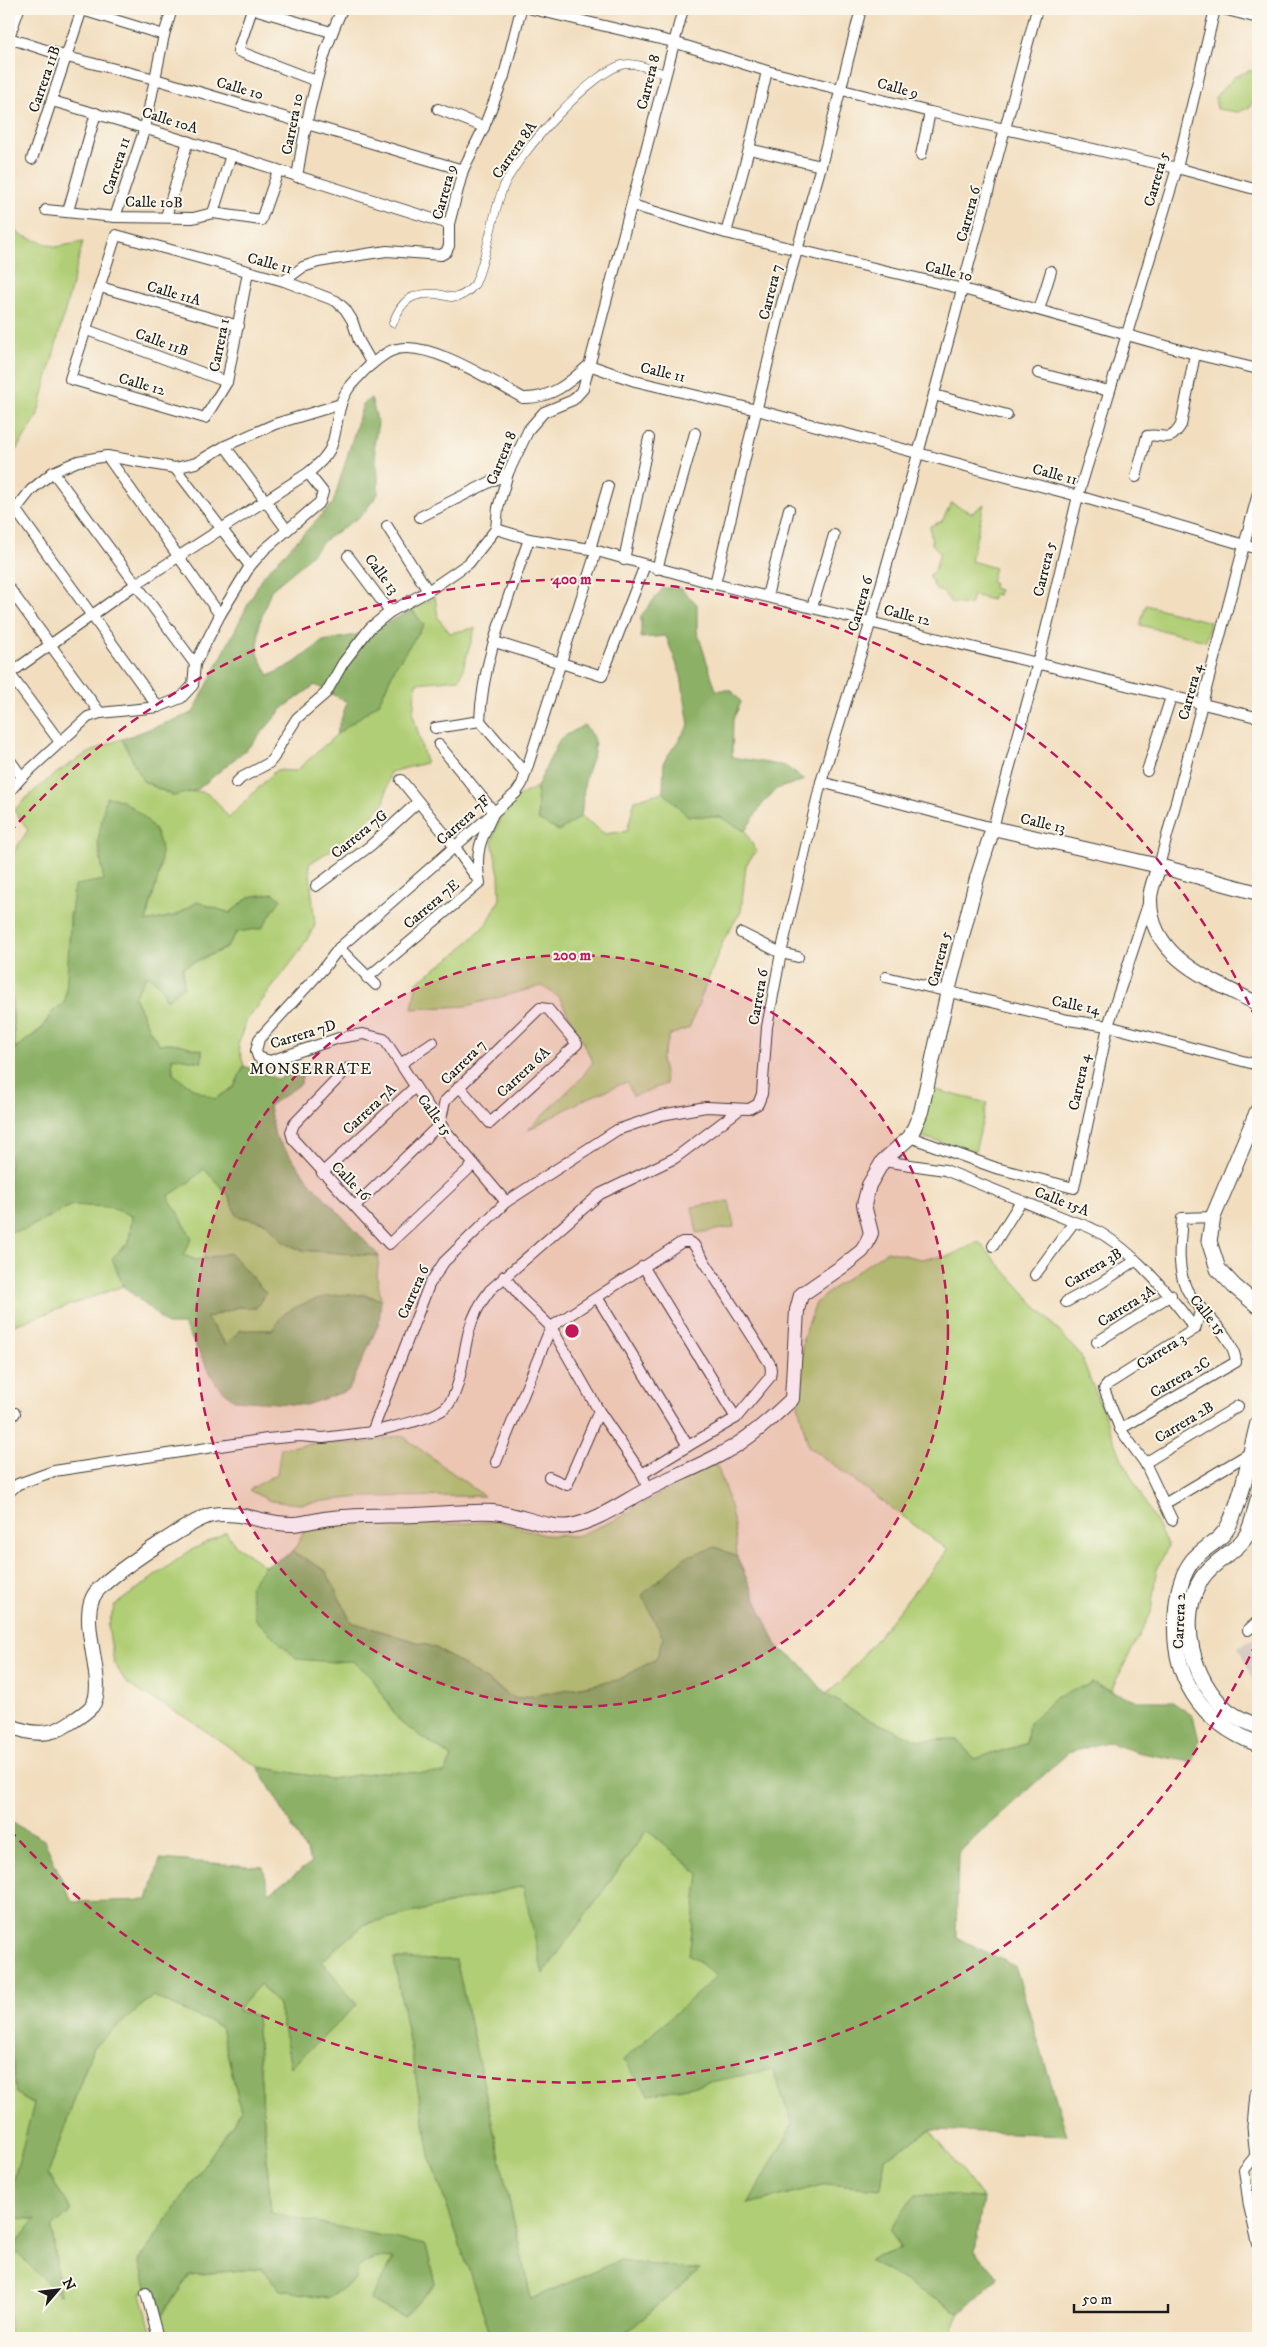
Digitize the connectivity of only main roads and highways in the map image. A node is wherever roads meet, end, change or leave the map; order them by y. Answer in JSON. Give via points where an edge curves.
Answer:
{"nodes":[{"id":1,"x":1258,"y":1110,"type":"edge"},
{"id":2,"x":1257,"y":1304,"type":"edge"},
{"id":3,"x":1258,"y":1423,"type":"edge"},
{"id":4,"x":1258,"y":1499,"type":"edge"},
{"id":5,"x":1258,"y":1727,"type":"edge"},
{"id":6,"x":1258,"y":1744,"type":"edge"},
{"id":7,"x":1258,"y":2094,"type":"edge"},
{"id":8,"x":1258,"y":2156,"type":"edge"}],
"edges":[{"from":1,"to":2,"type":"main road","via":[[1213,1217],[1209,1241],[1218,1269]]},
{"from":3,"to":6,"type":"main road","name":"Carrera 2","via":[[1237,1508],[1225,1534],[1192,1561],[1177,1590],[1175,1649],[1192,1693],[1208,1712],[1227,1730]]},
{"from":4,"to":5,"type":"main road","name":"Carrera 2","via":[[1245,1538],[1203,1576],[1192,1596],[1190,1645],[1210,1692],[1228,1711]]},
{"from":7,"to":8,"type":"main road","via":[[1255,2127]]}]}
